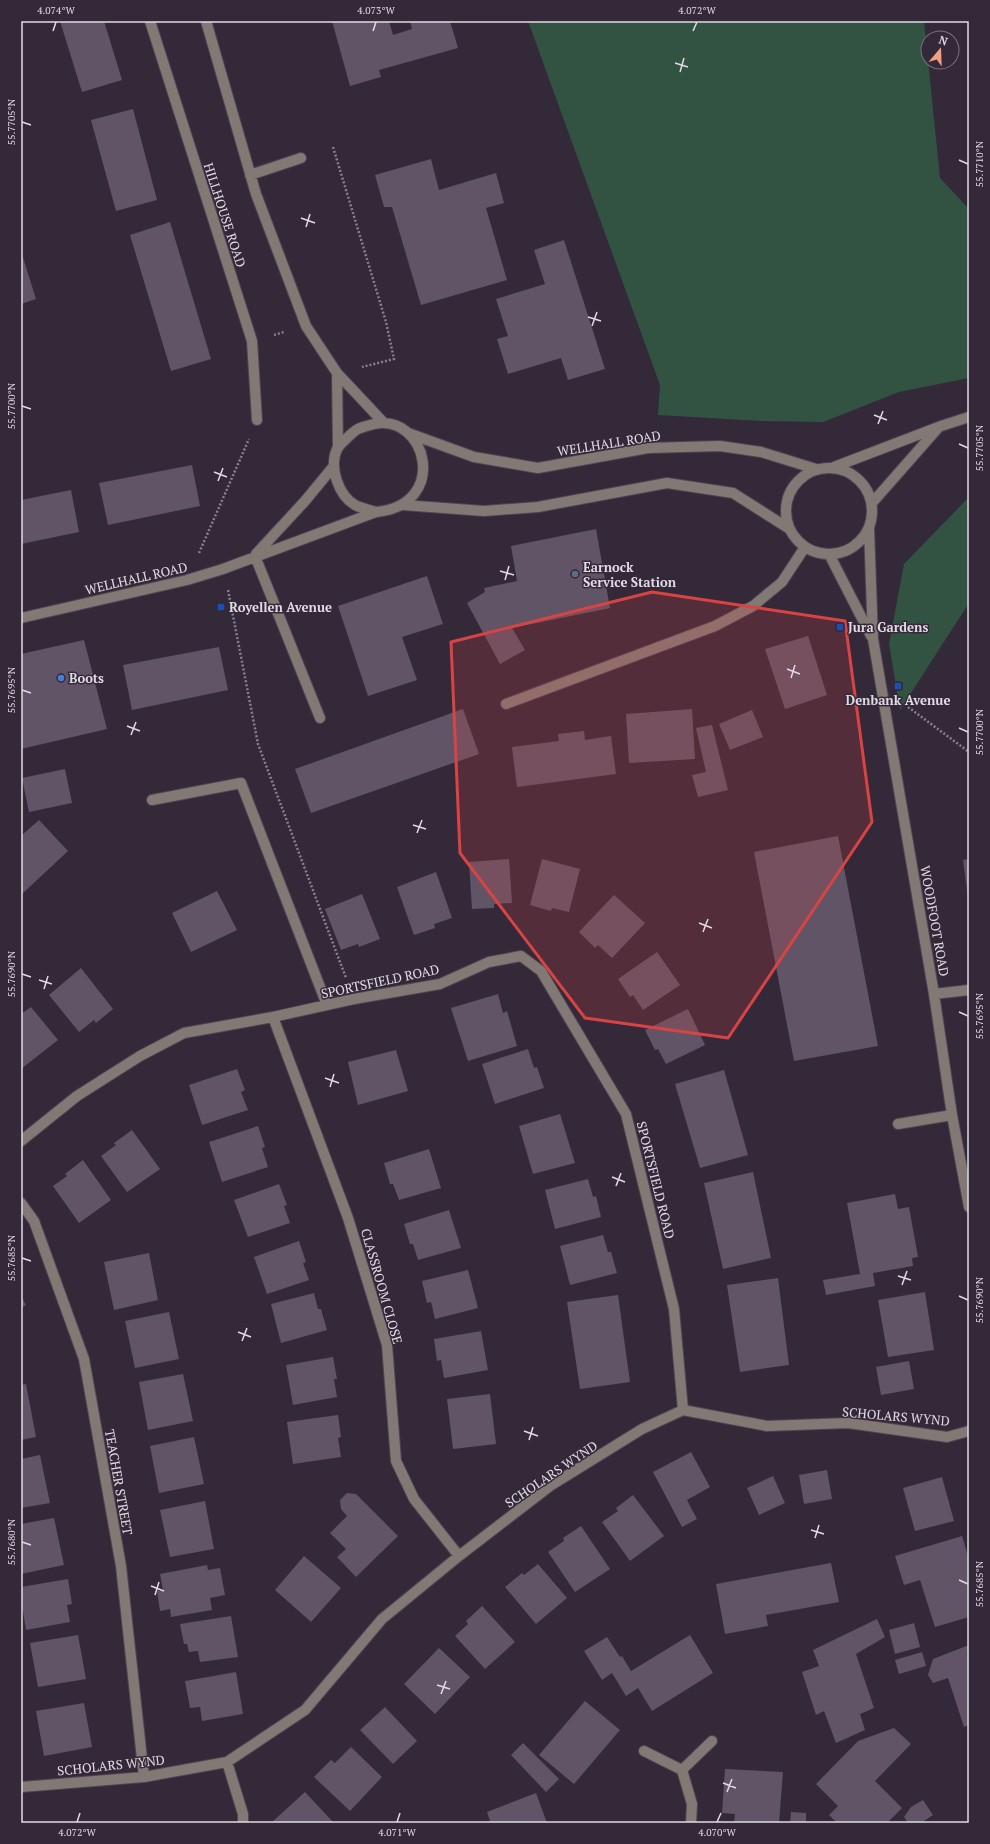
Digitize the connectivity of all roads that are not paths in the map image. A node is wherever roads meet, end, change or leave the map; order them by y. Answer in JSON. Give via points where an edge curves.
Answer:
{"nodes":[{"id":1,"x":150,"y":21,"type":"edge"},
{"id":2,"x":206,"y":21,"type":"edge"},
{"id":3,"x":301,"y":158,"type":"dead end"},
{"id":4,"x":250,"y":175,"type":"junction"},
{"id":5,"x":337,"y":372,"type":"junction"},
{"id":6,"x":969,"y":417,"type":"edge"},
{"id":7,"x":257,"y":420,"type":"road end"},
{"id":8,"x":383,"y":422,"type":"junction"},
{"id":9,"x":941,"y":426,"type":"junction"},
{"id":10,"x":408,"y":433,"type":"junction"},
{"id":11,"x":338,"y":448,"type":"junction"},
{"id":12,"x":334,"y":467,"type":"junction"},
{"id":13,"x":834,"y":467,"type":"junction"},
{"id":14,"x":816,"y":469,"type":"junction"},
{"id":15,"x":872,"y":502,"type":"junction"},
{"id":16,"x":403,"y":505,"type":"junction"},
{"id":17,"x":376,"y":512,"type":"junction"},
{"id":18,"x":788,"y":528,"type":"junction"},
{"id":19,"x":869,"y":528,"type":"junction"},
{"id":20,"x":805,"y":547,"type":"junction"},
{"id":21,"x":829,"y":554,"type":"junction"},
{"id":22,"x":255,"y":556,"type":"junction"},
{"id":23,"x":21,"y":618,"type":"edge"},
{"id":24,"x":872,"y":639,"type":"junction"},
{"id":25,"x":506,"y":704,"type":"dead end"},
{"id":26,"x":320,"y":718,"type":"dead end"},
{"id":27,"x":152,"y":800,"type":"dead end"},
{"id":28,"x":969,"y":990,"type":"edge"},
{"id":29,"x":934,"y":994,"type":"junction"},
{"id":30,"x":327,"y":1005,"type":"junction"},
{"id":31,"x":273,"y":1017,"type":"junction"},
{"id":32,"x":952,"y":1115,"type":"junction"},
{"id":33,"x":898,"y":1124,"type":"dead end"},
{"id":34,"x":21,"y":1141,"type":"edge"},
{"id":35,"x":21,"y":1203,"type":"edge"},
{"id":36,"x":969,"y":1207,"type":"edge"},
{"id":37,"x":683,"y":1410,"type":"junction"},
{"id":38,"x":969,"y":1431,"type":"edge"},
{"id":39,"x":458,"y":1556,"type":"junction"},
{"id":40,"x":712,"y":1741,"type":"dead end"},
{"id":41,"x":644,"y":1751,"type":"dead end"},
{"id":42,"x":227,"y":1762,"type":"junction"},
{"id":43,"x":682,"y":1770,"type":"junction"},
{"id":44,"x":144,"y":1777,"type":"junction"},
{"id":45,"x":21,"y":1787,"type":"edge"},
{"id":46,"x":243,"y":1823,"type":"edge"},
{"id":47,"x":691,"y":1823,"type":"edge"}],
"edges":[{"from":1,"to":7,"type":"street","name":"HILLHOUSE ROAD","via":[[252,341]]},
{"from":2,"to":4,"type":"street"},
{"from":3,"to":4,"type":"street"},
{"from":4,"to":5,"type":"street","via":[[306,326]]},
{"from":5,"to":8,"type":"street"},
{"from":5,"to":11,"type":"street"},
{"from":6,"to":9,"type":"street"},
{"from":8,"to":10,"type":"street","via":[[396,425]]},
{"from":8,"to":11,"type":"street","via":[[356,428]]},
{"from":9,"to":13,"type":"street"},
{"from":9,"to":15,"type":"street"},
{"from":10,"to":14,"type":"street","name":"WELLHALL ROAD","via":[[474,456],[538,468],[648,448],[720,446],[761,452]]},
{"from":10,"to":16,"type":"street","via":[[418,446],[424,462],[418,489]]},
{"from":11,"to":12,"type":"street"},
{"from":12,"to":17,"type":"street","via":[[339,488],[354,504]]},
{"from":12,"to":22,"type":"street","name":"WELLHALL ROAD"},
{"from":13,"to":14,"type":"street"},
{"from":13,"to":15,"type":"street","via":[[851,473],[864,486]]},
{"from":14,"to":18,"type":"street","via":[[800,478],[789,492],[785,510]]},
{"from":15,"to":19,"type":"street"},
{"from":16,"to":17,"type":"street"},
{"from":16,"to":18,"type":"street","via":[[484,511],[538,507],[667,483],[733,493]]},
{"from":17,"to":22,"type":"street","name":"WELLHALL ROAD"},
{"from":18,"to":20,"type":"street","via":[[795,539]]},
{"from":19,"to":21,"type":"street","via":[[853,547],[841,553]]},
{"from":19,"to":24,"type":"street","name":"WOODFOOT ROAD"},
{"from":20,"to":21,"type":"street","via":[[816,553]]},
{"from":20,"to":25,"type":"street","via":[[782,582],[753,606],[715,626]]},
{"from":21,"to":24,"type":"street","name":"WOODFOOT ROAD"},
{"from":22,"to":23,"type":"street","name":"WELLHALL ROAD","via":[[188,580]]},
{"from":22,"to":26,"type":"street"},
{"from":24,"to":29,"type":"street","name":"WOODFOOT ROAD"},
{"from":27,"to":30,"type":"street","via":[[241,783]]},
{"from":28,"to":29,"type":"street"},
{"from":29,"to":32,"type":"street","name":"WOODFOOT ROAD"},
{"from":30,"to":31,"type":"street","name":"SPORTSFIELD ROAD"},
{"from":30,"to":37,"type":"street","name":"SPORTSFIELD ROAD","via":[[440,984],[489,962],[521,956],[541,971],[626,1114],[674,1309]]},
{"from":31,"to":34,"type":"street","name":"SPORTSFIELD ROAD","via":[[184,1033],[140,1056],[77,1096]]},
{"from":31,"to":39,"type":"street","name":"CLASSROOM CLOSE","via":[[348,1218],[387,1345],[396,1461],[414,1499]]},
{"from":32,"to":33,"type":"street"},
{"from":32,"to":36,"type":"street","name":"WOODFOOT ROAD"},
{"from":35,"to":44,"type":"street","name":"TEACHER STREET","via":[[34,1221],[84,1359],[121,1566]]},
{"from":37,"to":38,"type":"street","name":"SCHOLARS WYND","via":[[767,1426],[848,1423],[947,1437]]},
{"from":37,"to":39,"type":"street","name":"SCHOLARS WYND","via":[[642,1429],[550,1486]]},
{"from":39,"to":42,"type":"street","name":"SCHOLARS WYND","via":[[382,1619],[305,1710]]},
{"from":40,"to":43,"type":"street"},
{"from":41,"to":43,"type":"street"},
{"from":42,"to":44,"type":"street","name":"SCHOLARS WYND"},
{"from":42,"to":46,"type":"street","via":[[244,1814]]},
{"from":43,"to":47,"type":"street","via":[[692,1804]]},
{"from":44,"to":45,"type":"street","name":"SCHOLARS WYND"}]}
